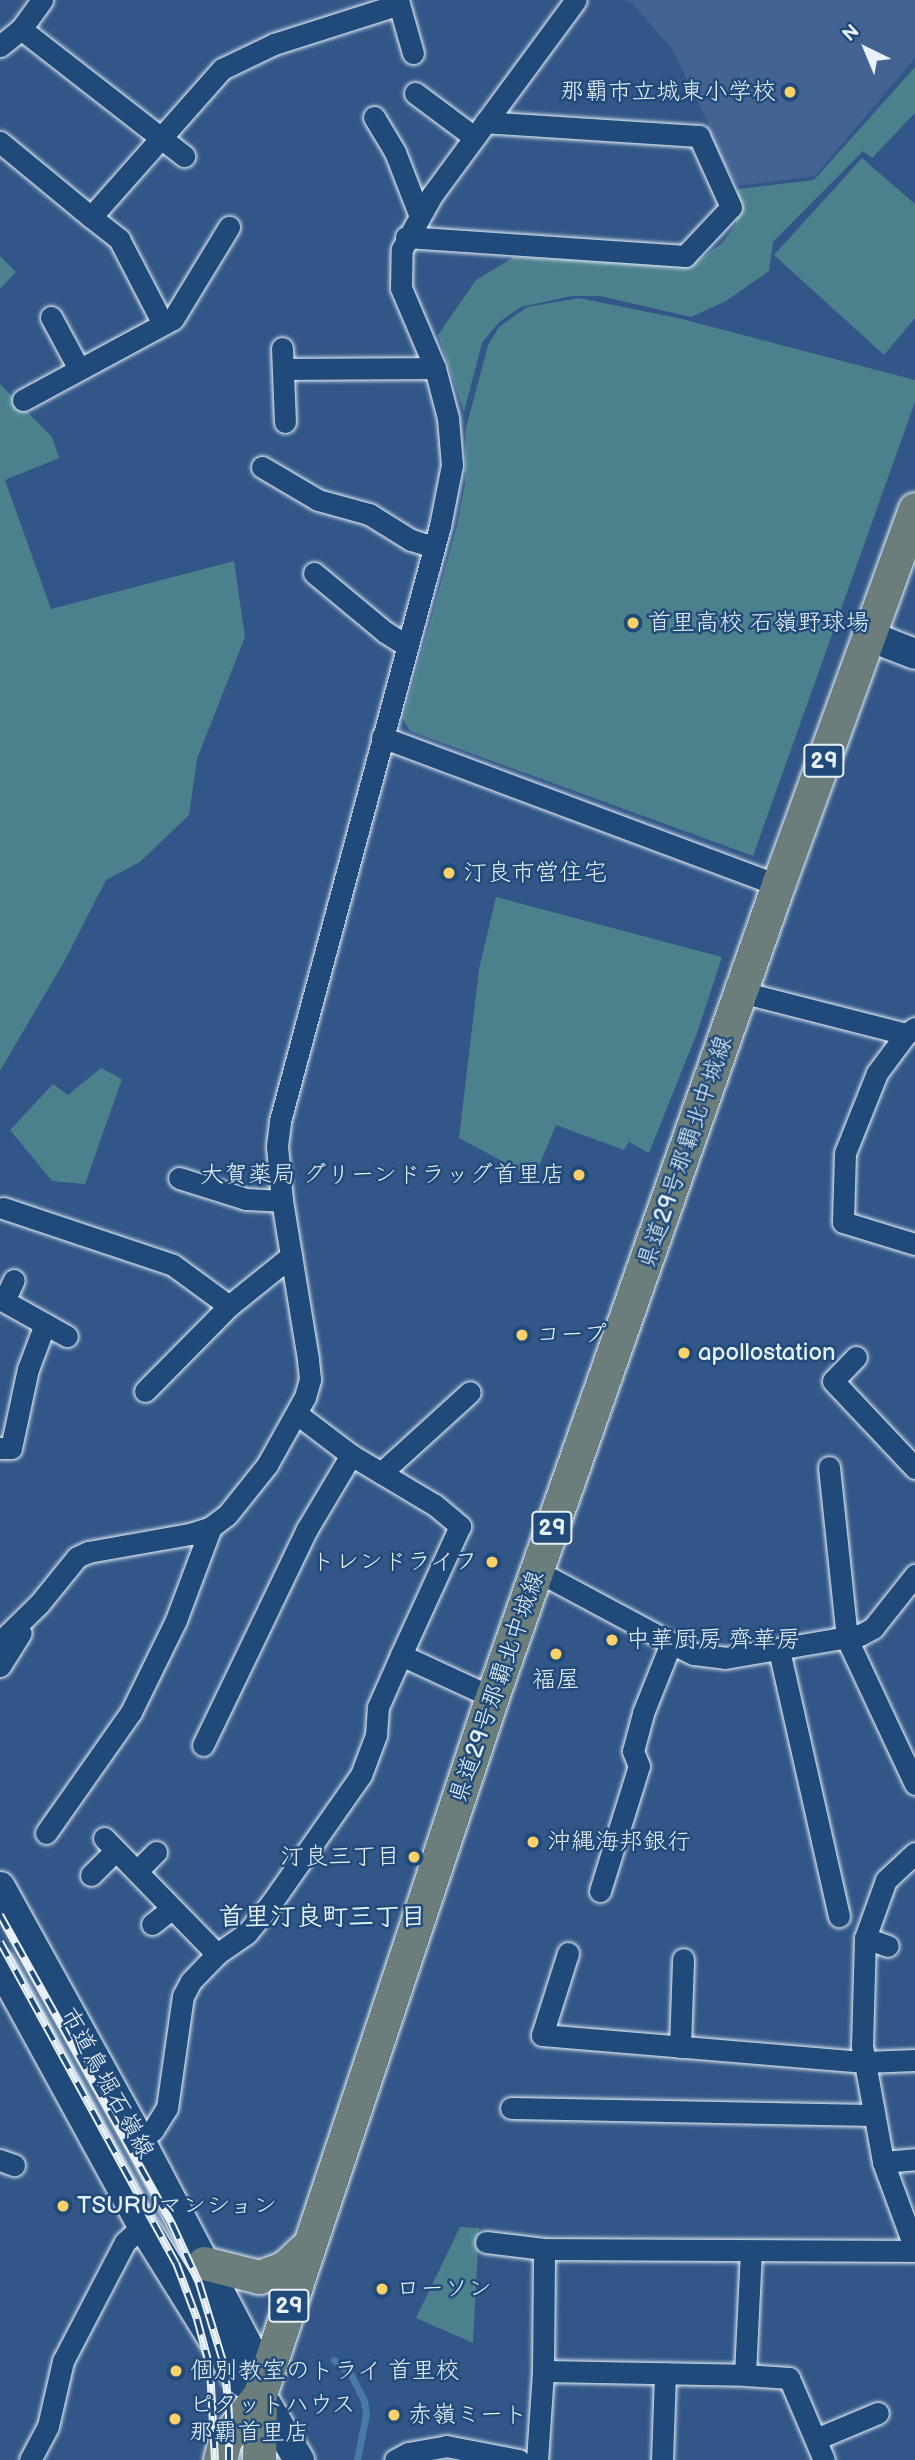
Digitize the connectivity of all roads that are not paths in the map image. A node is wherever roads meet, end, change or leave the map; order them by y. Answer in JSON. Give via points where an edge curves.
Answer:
{"nodes":[{"id":1,"x":42,"y":0,"type":"edge"},
{"id":2,"x":576,"y":0,"type":"edge"},
{"id":3,"x":398,"y":2,"type":"edge"},
{"id":4,"x":21,"y":29,"type":"junction"},
{"id":5,"x":0,"y":46,"type":"edge"},
{"id":6,"x":413,"y":53,"type":"dead end"},
{"id":7,"x":415,"y":93,"type":"dead end"},
{"id":8,"x":374,"y":117,"type":"dead end"},
{"id":9,"x":479,"y":129,"type":"junction"},
{"id":10,"x":160,"y":138,"type":"junction"},
{"id":11,"x":0,"y":142,"type":"edge"},
{"id":12,"x":184,"y":156,"type":"dead end"},
{"id":13,"x":419,"y":214,"type":"junction"},
{"id":14,"x":91,"y":216,"type":"junction"},
{"id":15,"x":229,"y":227,"type":"dead end"},
{"id":16,"x":406,"y":237,"type":"junction"},
{"id":17,"x":51,"y":317,"type":"dead end"},
{"id":18,"x":163,"y":324,"type":"junction"},
{"id":19,"x":435,"y":368,"type":"junction"},
{"id":20,"x":79,"y":369,"type":"junction"},
{"id":21,"x":23,"y":400,"type":"dead end"},
{"id":22,"x":285,"y":422,"type":"dead end"},
{"id":23,"x":262,"y":467,"type":"dead end"},
{"id":24,"x":915,"y":509,"type":"edge"},
{"id":25,"x":434,"y":547,"type":"junction"},
{"id":26,"x":314,"y":573,"type":"dead end"},
{"id":27,"x":899,"y":642,"type":"edge"},
{"id":28,"x":407,"y":645,"type":"junction"},
{"id":29,"x":382,"y":737,"type":"junction"},
{"id":30,"x":778,"y":885,"type":"junction"},
{"id":31,"x":741,"y":992,"type":"junction"},
{"id":32,"x":911,"y":1031,"type":"edge"},
{"id":33,"x":179,"y":1178,"type":"dead end"},
{"id":34,"x":282,"y":1201,"type":"junction"},
{"id":35,"x":3,"y":1208,"type":"dead end"},
{"id":36,"x":915,"y":1244,"type":"edge"},
{"id":37,"x":291,"y":1256,"type":"junction"},
{"id":38,"x":13,"y":1279,"type":"dead end"},
{"id":39,"x":229,"y":1306,"type":"junction"},
{"id":40,"x":45,"y":1324,"type":"junction"},
{"id":41,"x":67,"y":1336,"type":"dead end"},
{"id":42,"x":856,"y":1357,"type":"dead end"},
{"id":43,"x":145,"y":1391,"type":"dead end"},
{"id":44,"x":470,"y":1392,"type":"dead end"},
{"id":45,"x":297,"y":1414,"type":"junction"},
{"id":46,"x":0,"y":1448,"type":"edge"},
{"id":47,"x":351,"y":1455,"type":"junction"},
{"id":48,"x":830,"y":1467,"type":"dead end"},
{"id":49,"x":915,"y":1468,"type":"edge"},
{"id":50,"x":381,"y":1473,"type":"junction"},
{"id":51,"x":211,"y":1527,"type":"junction"},
{"id":52,"x":537,"y":1571,"type":"junction"},
{"id":53,"x":915,"y":1575,"type":"edge"},
{"id":54,"x":39,"y":1604,"type":"junction"},
{"id":55,"x":847,"y":1639,"type":"junction"},
{"id":56,"x":0,"y":1642,"type":"edge"},
{"id":57,"x":671,"y":1643,"type":"junction"},
{"id":58,"x":779,"y":1650,"type":"junction"},
{"id":59,"x":401,"y":1655,"type":"junction"},
{"id":60,"x":0,"y":1666,"type":"edge"},
{"id":61,"x":492,"y":1697,"type":"junction"},
{"id":62,"x":203,"y":1745,"type":"dead end"},
{"id":63,"x":915,"y":1784,"type":"edge"},
{"id":64,"x":46,"y":1833,"type":"dead end"},
{"id":65,"x":156,"y":1852,"type":"dead end"},
{"id":66,"x":915,"y":1853,"type":"edge"},
{"id":67,"x":137,"y":1871,"type":"junction"},
{"id":68,"x":91,"y":1875,"type":"dead end"},
{"id":69,"x":0,"y":1887,"type":"edge"},
{"id":70,"x":600,"y":1891,"type":"dead end"},
{"id":71,"x":171,"y":1909,"type":"junction"},
{"id":72,"x":839,"y":1916,"type":"dead end"},
{"id":73,"x":152,"y":1923,"type":"dead end"},
{"id":74,"x":865,"y":1938,"type":"junction"},
{"id":75,"x":888,"y":1946,"type":"dead end"},
{"id":76,"x":568,"y":1953,"type":"dead end"},
{"id":77,"x":217,"y":1954,"type":"junction"},
{"id":78,"x":683,"y":1959,"type":"dead end"},
{"id":79,"x":0,"y":1965,"type":"edge"},
{"id":80,"x":680,"y":2047,"type":"junction"},
{"id":81,"x":915,"y":2060,"type":"edge"},
{"id":82,"x":865,"y":2062,"type":"junction"},
{"id":83,"x":511,"y":2108,"type":"dead end"},
{"id":84,"x":874,"y":2115,"type":"junction"},
{"id":85,"x":140,"y":2141,"type":"junction"},
{"id":86,"x":915,"y":2159,"type":"edge"},
{"id":87,"x":883,"y":2162,"type":"junction"},
{"id":88,"x":143,"y":2226,"type":"junction"},
{"id":89,"x":486,"y":2242,"type":"dead end"},
{"id":90,"x":309,"y":2245,"type":"junction"},
{"id":91,"x":544,"y":2249,"type":"junction"},
{"id":92,"x":915,"y":2250,"type":"edge"},
{"id":93,"x":751,"y":2251,"type":"junction"},
{"id":94,"x":204,"y":2263,"type":"junction"},
{"id":95,"x":543,"y":2371,"type":"junction"},
{"id":96,"x":664,"y":2373,"type":"junction"},
{"id":97,"x":745,"y":2375,"type":"junction"},
{"id":98,"x":260,"y":2394,"type":"junction"},
{"id":99,"x":878,"y":2413,"type":"dead end"},
{"id":100,"x":816,"y":2439,"type":"junction"},
{"id":101,"x":30,"y":2460,"type":"edge"},
{"id":102,"x":220,"y":2460,"type":"edge"},
{"id":103,"x":259,"y":2460,"type":"edge"},
{"id":104,"x":299,"y":2460,"type":"edge"},
{"id":105,"x":395,"y":2460,"type":"edge"},
{"id":106,"x":519,"y":2460,"type":"edge"},
{"id":107,"x":537,"y":2460,"type":"edge"},
{"id":108,"x":662,"y":2460,"type":"edge"},
{"id":109,"x":824,"y":2460,"type":"edge"}],
"edges":[{"from":1,"to":4,"type":"street"},
{"from":2,"to":9,"type":"street"},
{"from":3,"to":6,"type":"street"},
{"from":3,"to":10,"type":"street","via":[[274,44],[222,69]]},
{"from":4,"to":5,"type":"street"},
{"from":4,"to":10,"type":"street"},
{"from":7,"to":9,"type":"street"},
{"from":8,"to":13,"type":"street","via":[[395,152]]},
{"from":9,"to":13,"type":"street"},
{"from":9,"to":16,"type":"street","via":[[699,136],[731,207],[685,256]]},
{"from":10,"to":12,"type":"street"},
{"from":10,"to":14,"type":"street"},
{"from":11,"to":14,"type":"street"},
{"from":13,"to":16,"type":"street"},
{"from":14,"to":18,"type":"street","via":[[119,240],[131,258]]},
{"from":15,"to":18,"type":"street","via":[[184,305]]},
{"from":16,"to":19,"type":"street","via":[[399,262],[401,289]]},
{"from":17,"to":20,"type":"street"},
{"from":18,"to":20,"type":"street"},
{"from":19,"to":22,"type":"street","via":[[283,359]]},
{"from":19,"to":25,"type":"street","via":[[449,418],[452,465]]},
{"from":20,"to":21,"type":"street"},
{"from":23,"to":25,"type":"street","via":[[318,500],[369,514],[411,540]]},
{"from":24,"to":27,"type":"main road","name":"県道29号那覇北中城線","number":"29"},
{"from":25,"to":28,"type":"street"},
{"from":26,"to":28,"type":"street"},
{"from":27,"to":30,"type":"main road","name":"県道29号那覇北中城線","number":"29"},
{"from":28,"to":29,"type":"street"},
{"from":29,"to":30,"type":"street"},
{"from":29,"to":34,"type":"street","via":[[280,1121],[277,1146]]},
{"from":30,"to":31,"type":"main road","name":"県道29号那覇北中城線","number":"29"},
{"from":31,"to":32,"type":"street"},
{"from":31,"to":52,"type":"main road","name":"県道29号那覇北中城線","number":"29"},
{"from":32,"to":36,"type":"street","via":[[877,1073],[845,1153],[844,1222]]},
{"from":33,"to":34,"type":"street","via":[[246,1199]]},
{"from":34,"to":37,"type":"street"},
{"from":35,"to":39,"type":"street","via":[[173,1265]]},
{"from":37,"to":39,"type":"street"},
{"from":37,"to":45,"type":"street","via":[[310,1379]]},
{"from":38,"to":40,"type":"street","via":[[4,1301]]},
{"from":39,"to":43,"type":"street"},
{"from":40,"to":41,"type":"street"},
{"from":40,"to":46,"type":"street","via":[[27,1369],[11,1448]]},
{"from":42,"to":49,"type":"street","via":[[833,1381]]},
{"from":44,"to":50,"type":"street"},
{"from":45,"to":47,"type":"street"},
{"from":45,"to":51,"type":"street","via":[[242,1500]]},
{"from":47,"to":50,"type":"street"},
{"from":47,"to":62,"type":"street","via":[[307,1529]]},
{"from":48,"to":55,"type":"street"},
{"from":50,"to":59,"type":"street","via":[[435,1504],[460,1526]]},
{"from":51,"to":54,"type":"street","via":[[77,1557]]},
{"from":51,"to":64,"type":"street","via":[[176,1620],[131,1712]]},
{"from":52,"to":57,"type":"street"},
{"from":52,"to":61,"type":"main road","name":"県道29号那覇北中城線","number":"29"},
{"from":53,"to":55,"type":"street","via":[[873,1628]]},
{"from":54,"to":56,"type":"street"},
{"from":54,"to":60,"type":"street"},
{"from":55,"to":58,"type":"street"},
{"from":55,"to":63,"type":"street"},
{"from":57,"to":58,"type":"street","via":[[694,1654],[724,1658]]},
{"from":57,"to":70,"type":"street","via":[[643,1713],[633,1751],[639,1766]]},
{"from":58,"to":72,"type":"street"},
{"from":59,"to":61,"type":"street"},
{"from":59,"to":77,"type":"street","via":[[378,1707],[376,1735],[361,1775],[272,1902],[247,1933]]},
{"from":61,"to":90,"type":"main road","name":"県道29号那覇北中城線","number":"29"},
{"from":65,"to":67,"type":"street"},
{"from":66,"to":74,"type":"street","via":[[886,1880]]},
{"from":67,"to":68,"type":"street","via":[[109,1844]]},
{"from":67,"to":71,"type":"street"},
{"from":69,"to":85,"type":"street","name":"市道鳥堀石嶺線"},
{"from":71,"to":73,"type":"street"},
{"from":71,"to":77,"type":"street"},
{"from":74,"to":75,"type":"street"},
{"from":74,"to":82,"type":"street"},
{"from":76,"to":80,"type":"street","via":[[542,2035]]},
{"from":77,"to":85,"type":"street","via":[[183,1996],[167,2108]]},
{"from":78,"to":80,"type":"street"},
{"from":79,"to":88,"type":"street","name":"市道鳥堀石嶺線"},
{"from":80,"to":82,"type":"street"},
{"from":81,"to":82,"type":"street"},
{"from":82,"to":84,"type":"street"},
{"from":83,"to":84,"type":"street"},
{"from":84,"to":87,"type":"street"},
{"from":85,"to":94,"type":"street","name":"市道鳥堀石嶺線"},
{"from":86,"to":87,"type":"street"},
{"from":87,"to":92,"type":"street"},
{"from":88,"to":98,"type":"street","name":"市道鳥堀石嶺線","via":[[237,2377]]},
{"from":88,"to":101,"type":"street","via":[[125,2242],[63,2361],[48,2426]]},
{"from":89,"to":91,"type":"street"},
{"from":90,"to":94,"type":"main road","via":[[284,2268],[259,2277]]},
{"from":90,"to":98,"type":"main road","name":"県道29号那覇北中城線","number":"29"},
{"from":91,"to":93,"type":"street"},
{"from":91,"to":95,"type":"street"},
{"from":92,"to":93,"type":"street"},
{"from":93,"to":97,"type":"street"},
{"from":94,"to":98,"type":"street","name":"市道鳥堀石嶺線","via":[[258,2366]]},
{"from":95,"to":96,"type":"street"},
{"from":95,"to":107,"type":"street"},
{"from":96,"to":97,"type":"street"},
{"from":96,"to":108,"type":"street"},
{"from":97,"to":100,"type":"street","via":[[789,2378]]},
{"from":98,"to":102,"type":"main road","name":"県道29号那覇北中城線","number":"29","via":[[225,2440]]},
{"from":98,"to":103,"type":"main road","name":"県道29号那覇北中城線","number":"29"},
{"from":98,"to":104,"type":"street","name":"市道鳥堀石嶺線"},
{"from":99,"to":100,"type":"street"},
{"from":100,"to":109,"type":"street"},
{"from":105,"to":106,"type":"street","via":[[446,2446]]}]}
